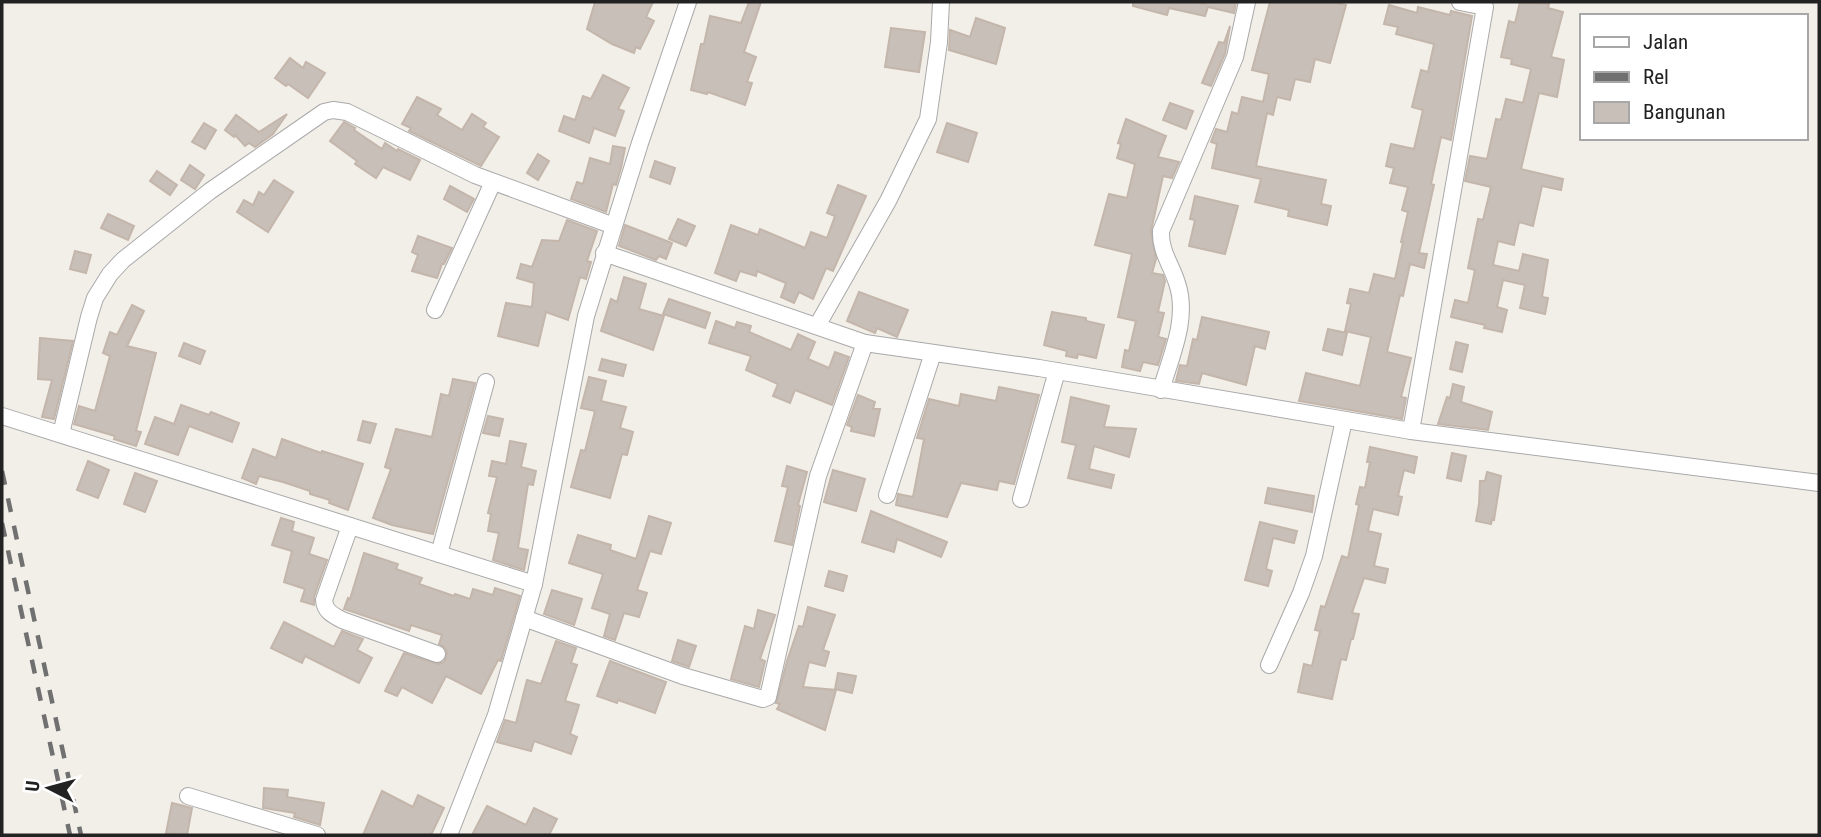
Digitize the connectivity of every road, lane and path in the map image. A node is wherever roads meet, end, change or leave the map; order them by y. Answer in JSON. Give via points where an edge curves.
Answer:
{"nodes":[{"id":1,"x":688,"y":2,"type":"edge"},
{"id":2,"x":941,"y":2,"type":"edge"},
{"id":3,"x":1247,"y":2,"type":"edge"},
{"id":4,"x":1460,"y":2,"type":"edge"},
{"id":5,"x":1485,"y":4,"type":"edge"},
{"id":6,"x":494,"y":182,"type":"junction"},
{"id":7,"x":614,"y":226,"type":"junction"},
{"id":8,"x":604,"y":253,"type":"junction"},
{"id":9,"x":435,"y":310,"type":"dead end"},
{"id":10,"x":817,"y":326,"type":"junction"},
{"id":11,"x":865,"y":342,"type":"junction"},
{"id":12,"x":933,"y":353,"type":"junction"},
{"id":13,"x":1057,"y":371,"type":"junction"},
{"id":14,"x":486,"y":382,"type":"dead end"},
{"id":15,"x":1161,"y":390,"type":"junction"},
{"id":16,"x":2,"y":416,"type":"edge"},
{"id":17,"x":1344,"y":420,"type":"junction"},
{"id":18,"x":1411,"y":431,"type":"junction"},
{"id":19,"x":61,"y":434,"type":"junction"},
{"id":20,"x":1819,"y":483,"type":"edge"},
{"id":21,"x":887,"y":495,"type":"dead end"},
{"id":22,"x":1020,"y":499,"type":"dead end"},
{"id":23,"x":350,"y":526,"type":"junction"},
{"id":24,"x":439,"y":554,"type":"junction"},
{"id":25,"x":534,"y":584,"type":"junction"},
{"id":26,"x":524,"y":618,"type":"junction"},
{"id":27,"x":437,"y":654,"type":"dead end"},
{"id":28,"x":1269,"y":665,"type":"dead end"},
{"id":29,"x":188,"y":796,"type":"dead end"},
{"id":30,"x":317,"y":835,"type":"edge"},
{"id":31,"x":449,"y":835,"type":"edge"}],
"edges":[{"from":1,"to":7,"type":"street"},
{"from":2,"to":10,"type":"street","via":[[928,119]]},
{"from":3,"to":15,"type":"street","via":[[1235,57],[1161,231],[1181,307]]},
{"from":4,"to":5,"type":"street"},
{"from":5,"to":18,"type":"street"},
{"from":6,"to":7,"type":"street"},
{"from":6,"to":9,"type":"street"},
{"from":6,"to":19,"type":"street","via":[[347,112],[324,112],[210,191],[110,274],[89,317]]},
{"from":7,"to":8,"type":"street"},
{"from":8,"to":10,"type":"street"},
{"from":8,"to":25,"type":"street","via":[[586,316]]},
{"from":10,"to":11,"type":"street"},
{"from":11,"to":12,"type":"street"},
{"from":11,"to":26,"type":"street","via":[[818,476],[765,699],[683,676]]},
{"from":12,"to":13,"type":"street"},
{"from":12,"to":21,"type":"street"},
{"from":13,"to":15,"type":"street"},
{"from":13,"to":22,"type":"street"},
{"from":14,"to":24,"type":"street"},
{"from":15,"to":17,"type":"street"},
{"from":16,"to":19,"type":"street"},
{"from":17,"to":18,"type":"street"},
{"from":17,"to":28,"type":"street","via":[[1314,556]]},
{"from":18,"to":20,"type":"street"},
{"from":19,"to":23,"type":"street"},
{"from":23,"to":24,"type":"street"},
{"from":23,"to":27,"type":"street","via":[[325,607],[342,620]]},
{"from":24,"to":25,"type":"street"},
{"from":25,"to":26,"type":"street"},
{"from":26,"to":31,"type":"street","via":[[496,715]]},
{"from":29,"to":30,"type":"street"}]}
